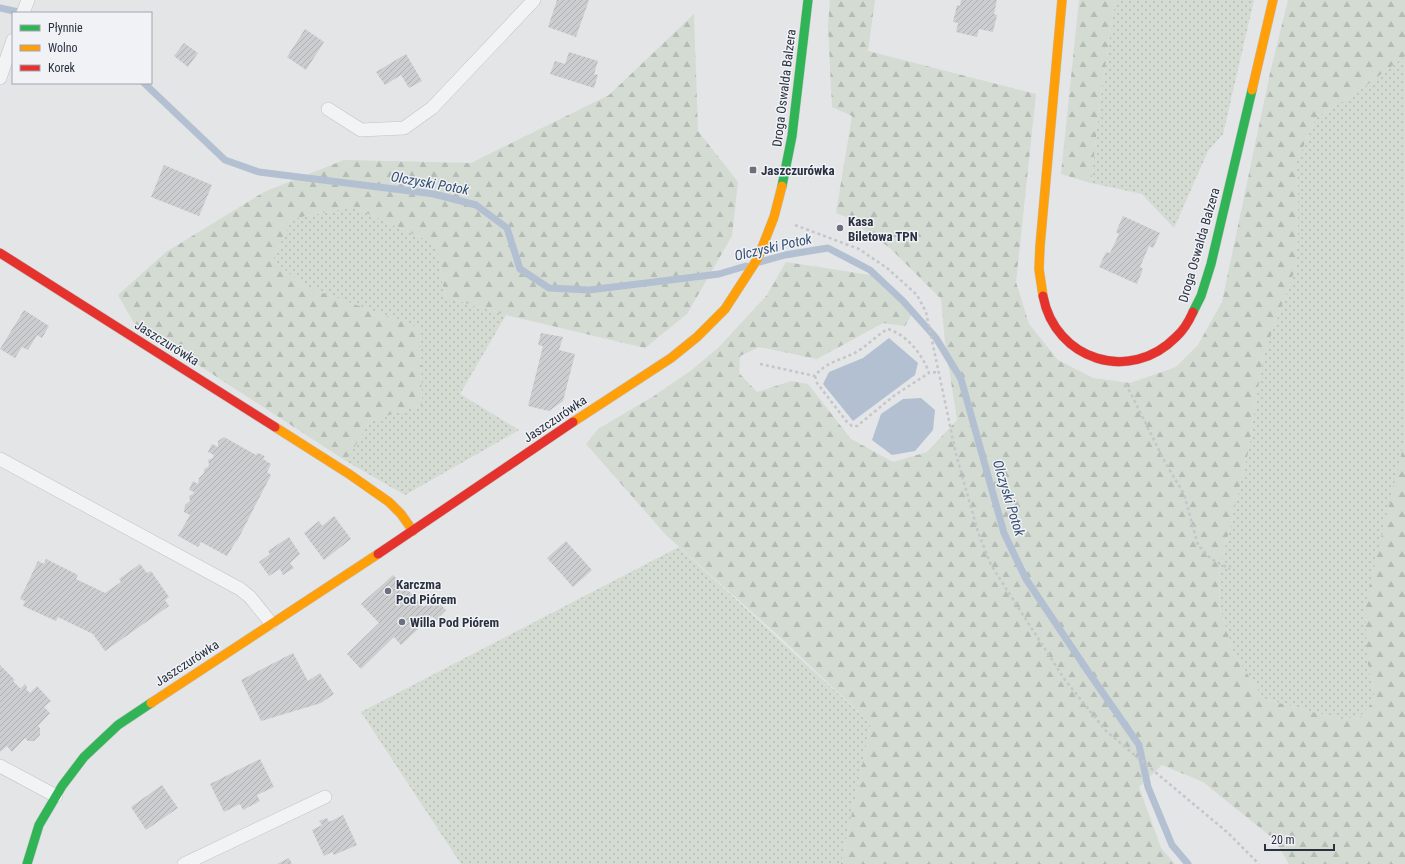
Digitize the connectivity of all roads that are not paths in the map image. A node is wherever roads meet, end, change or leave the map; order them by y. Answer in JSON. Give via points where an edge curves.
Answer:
{"nodes":[{"id":1,"x":28,"y":0,"type":"edge"},
{"id":2,"x":534,"y":0,"type":"edge"},
{"id":3,"x":808,"y":0,"type":"edge"},
{"id":4,"x":1062,"y":0,"type":"edge"},
{"id":5,"x":1273,"y":0,"type":"edge"},
{"id":6,"x":23,"y":12,"type":"edge"},
{"id":7,"x":12,"y":43,"type":"edge"},
{"id":8,"x":0,"y":78,"type":"edge"},
{"id":9,"x":328,"y":109,"type":"dead end"},
{"id":10,"x":0,"y":253,"type":"edge"},
{"id":11,"x":725,"y":309,"type":"joint"},
{"id":12,"x":0,"y":459,"type":"edge"},
{"id":13,"x":413,"y":531,"type":"junction"},
{"id":14,"x":271,"y":623,"type":"junction"},
{"id":15,"x":0,"y":766,"type":"edge"},
{"id":16,"x":56,"y":796,"type":"junction"},
{"id":17,"x":325,"y":797,"type":"dead end"},
{"id":18,"x":27,"y":864,"type":"edge"},
{"id":19,"x":184,"y":864,"type":"edge"}],
"edges":[{"from":1,"to":6,"type":"lane"},
{"from":2,"to":9,"type":"lane","via":[[432,108],[404,128],[361,130]]},
{"from":3,"to":11,"type":"street","name":"Droga Oswalda Balzera","via":[[792,136],[780,197],[755,263]]},
{"from":4,"to":5,"type":"street","name":"Droga Oswalda Balzera","via":[[1044,190],[1040,259],[1042,292],[1050,319],[1068,344],[1080,352],[1107,361],[1141,358],[1166,347],[1187,324],[1200,297],[1222,217]]},
{"from":7,"to":8,"type":"lane"},
{"from":10,"to":13,"type":"street","name":"Jaszczurówka","via":[[349,474],[389,502]]},
{"from":11,"to":13,"type":"street","name":"Jaszczurówka","via":[[671,358]]},
{"from":12,"to":14,"type":"lane","via":[[240,589]]},
{"from":13,"to":14,"type":"street","name":"Jaszczurówka"},
{"from":14,"to":16,"type":"street","name":"Jaszczurówka","via":[[118,725],[84,757]]},
{"from":15,"to":16,"type":"lane"},
{"from":16,"to":18,"type":"street","name":"Jaszczurówka","via":[[39,825]]},
{"from":17,"to":19,"type":"lane"}]}
